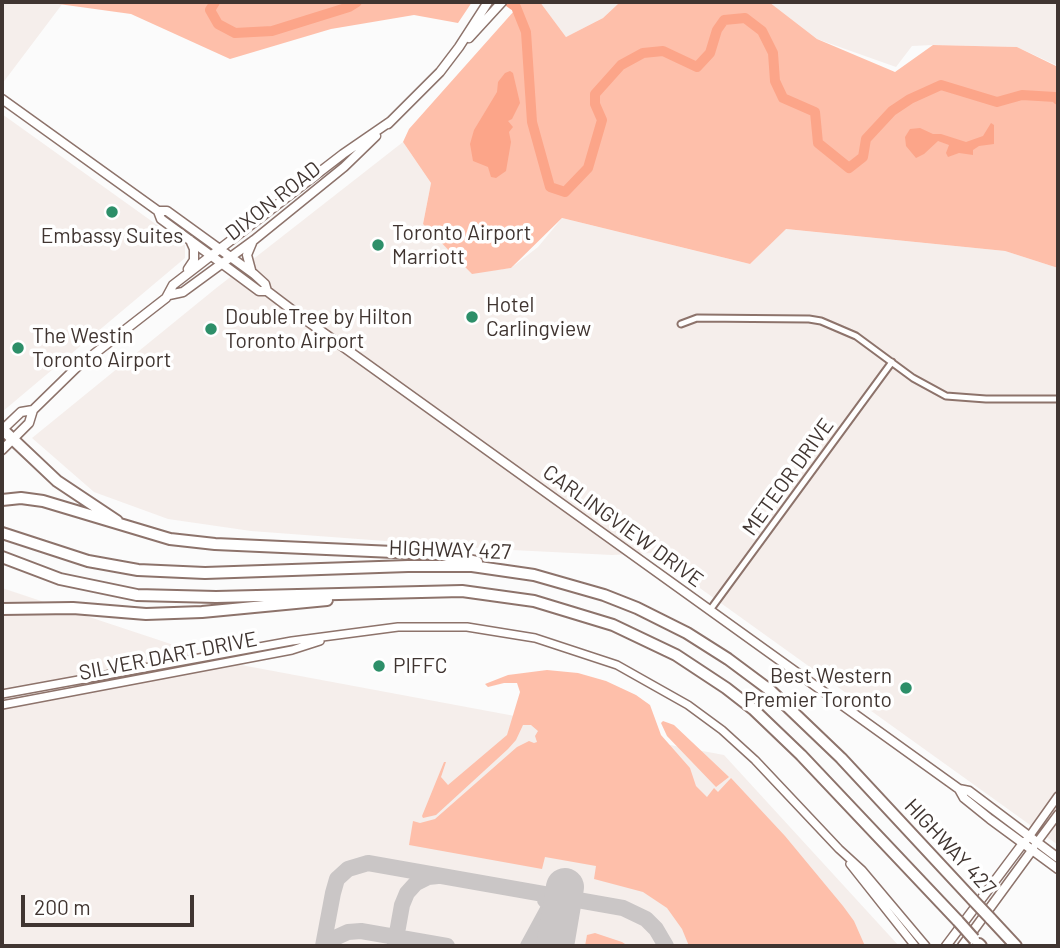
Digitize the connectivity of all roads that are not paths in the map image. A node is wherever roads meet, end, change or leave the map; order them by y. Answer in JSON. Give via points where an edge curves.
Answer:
{"nodes":[{"id":1,"x":502,"y":2,"type":"edge"},
{"id":2,"x":485,"y":5,"type":"edge"},
{"id":3,"x":459,"y":47,"type":"junction"},
{"id":4,"x":2,"y":99,"type":"edge"},
{"id":5,"x":391,"y":121,"type":"junction"},
{"id":6,"x":158,"y":211,"type":"junction"},
{"id":7,"x":191,"y":240,"type":"junction"},
{"id":8,"x":254,"y":240,"type":"junction"},
{"id":9,"x":219,"y":249,"type":"junction"},
{"id":10,"x":211,"y":255,"type":"junction"},
{"id":11,"x":230,"y":257,"type":"junction"},
{"id":12,"x":222,"y":263,"type":"junction"},
{"id":13,"x":254,"y":274,"type":"junction"},
{"id":14,"x":182,"y":277,"type":"junction"},
{"id":15,"x":267,"y":291,"type":"junction"},
{"id":16,"x":169,"y":295,"type":"junction"},
{"id":17,"x":681,"y":324,"type":"dead end"},
{"id":18,"x":892,"y":362,"type":"junction"},
{"id":19,"x":1058,"y":399,"type":"edge"},
{"id":20,"x":33,"y":410,"type":"junction"},
{"id":21,"x":2,"y":430,"type":"edge"},
{"id":22,"x":13,"y":439,"type":"junction"},
{"id":23,"x":2,"y":450,"type":"edge"},
{"id":24,"x":2,"y":500,"type":"edge"},
{"id":25,"x":125,"y":526,"type":"junction"},
{"id":26,"x":2,"y":527,"type":"edge"},
{"id":27,"x":2,"y":533,"type":"edge"},
{"id":28,"x":24,"y":542,"type":"junction"},
{"id":29,"x":2,"y":557,"type":"edge"},
{"id":30,"x":507,"y":569,"type":"junction"},
{"id":31,"x":409,"y":591,"type":"junction"},
{"id":32,"x":2,"y":609,"type":"edge"},
{"id":33,"x":710,"y":610,"type":"junction"},
{"id":34,"x":340,"y":635,"type":"junction"},
{"id":35,"x":128,"y":671,"type":"junction"},
{"id":36,"x":129,"y":681,"type":"junction"},
{"id":37,"x":2,"y":694,"type":"edge"},
{"id":38,"x":2,"y":705,"type":"edge"},
{"id":39,"x":1058,"y":796,"type":"edge"},
{"id":40,"x":1058,"y":814,"type":"edge"},
{"id":41,"x":1027,"y":839,"type":"junction"},
{"id":42,"x":1035,"y":845,"type":"junction"},
{"id":43,"x":839,"y":849,"type":"junction"},
{"id":44,"x":1058,"y":858,"type":"edge"},
{"id":45,"x":1058,"y":869,"type":"edge"},
{"id":46,"x":979,"y":944,"type":"edge"},
{"id":47,"x":915,"y":946,"type":"edge"},
{"id":48,"x":926,"y":946,"type":"edge"},
{"id":49,"x":946,"y":946,"type":"edge"},
{"id":50,"x":962,"y":946,"type":"edge"},
{"id":51,"x":1017,"y":946,"type":"edge"}],
"edges":[{"from":1,"to":3,"type":"main road","name":"DIXON ROAD"},
{"from":2,"to":3,"type":"main road","name":"DIXON ROAD"},
{"from":3,"to":5,"type":"main road","name":"DIXON ROAD"},
{"from":4,"to":6,"type":"main road","name":"CARLINGVIEW DRIVE"},
{"from":5,"to":8,"type":"main road","name":"DIXON ROAD","via":[[344,167]]},
{"from":5,"to":9,"type":"main road","name":"DIXON ROAD"},
{"from":6,"to":7,"type":"main road","name":"CARLINGVIEW DRIVE","via":[[161,219]]},
{"from":6,"to":9,"type":"main road","name":"CARLINGVIEW DRIVE","via":[[167,211]]},
{"from":7,"to":10,"type":"main road","name":"CARLINGVIEW DRIVE"},
{"from":7,"to":14,"type":"main road","via":[[194,260]]},
{"from":8,"to":11,"type":"main road","name":"DIXON ROAD"},
{"from":8,"to":13,"type":"main road","via":[[247,262]]},
{"from":9,"to":10,"type":"main road","name":"DIXON ROAD"},
{"from":9,"to":11,"type":"main road","name":"CARLINGVIEW DRIVE"},
{"from":10,"to":12,"type":"main road","name":"CARLINGVIEW DRIVE"},
{"from":10,"to":14,"type":"main road","name":"DIXON ROAD"},
{"from":11,"to":12,"type":"main road","name":"DIXON ROAD"},
{"from":11,"to":13,"type":"main road","name":"CARLINGVIEW DRIVE"},
{"from":12,"to":15,"type":"main road","name":"CARLINGVIEW DRIVE","via":[[259,291]]},
{"from":12,"to":16,"type":"main road","name":"DIXON ROAD","via":[[183,292]]},
{"from":13,"to":15,"type":"main road","name":"CARLINGVIEW DRIVE"},
{"from":14,"to":16,"type":"main road","name":"DIXON ROAD"},
{"from":15,"to":33,"type":"main road","name":"CARLINGVIEW DRIVE"},
{"from":16,"to":20,"type":"main road","name":"DIXON ROAD","via":[[76,368]]},
{"from":17,"to":18,"type":"street","via":[[697,318],[821,321],[856,336]]},
{"from":18,"to":19,"type":"street","via":[[946,396]]},
{"from":18,"to":33,"type":"street","name":"METEOR DRIVE"},
{"from":20,"to":21,"type":"main road","name":"DIXON ROAD","via":[[21,412]]},
{"from":20,"to":22,"type":"main road","name":"DIXON ROAD","via":[[29,423]]},
{"from":21,"to":22,"type":"highway"},
{"from":22,"to":23,"type":"main road","name":"DIXON ROAD"},
{"from":22,"to":25,"type":"highway","via":[[57,481]]},
{"from":24,"to":25,"type":"highway","via":[[43,501]]},
{"from":25,"to":30,"type":"highway","via":[[215,544],[438,554]]},
{"from":26,"to":28,"type":"highway"},
{"from":27,"to":28,"type":"highway","name":"HIGHWAY 427"},
{"from":28,"to":30,"type":"highway","name":"HIGHWAY 427","via":[[88,561],[167,572],[408,566]]},
{"from":29,"to":31,"type":"highway","name":"HIGHWAY 427","via":[[85,586],[156,597]]},
{"from":30,"to":51,"type":"highway","name":"HIGHWAY 427","bridge":true,"via":[[570,583],[637,608],[728,659],[816,732]]},
{"from":31,"to":32,"type":"highway","via":[[202,612]]},
{"from":31,"to":46,"type":"highway","name":"HIGHWAY 427","bridge":true,"via":[[462,591],[534,601],[613,625],[676,655],[774,728]]},
{"from":33,"to":41,"type":"main road","name":"CARLINGVIEW DRIVE","via":[[959,789],[981,812]]},
{"from":34,"to":35,"type":"street","name":"SILVER DART DRIVE"},
{"from":34,"to":36,"type":"street","name":"SILVER DART DRIVE","via":[[292,650]]},
{"from":34,"to":43,"type":"street","name":"SILVER DART DRIVE","via":[[398,627],[467,627],[535,638],[617,665],[722,730]]},
{"from":35,"to":36,"type":"street"},
{"from":35,"to":37,"type":"street","name":"SILVER DART DRIVE"},
{"from":36,"to":38,"type":"street","name":"SILVER DART DRIVE"},
{"from":39,"to":41,"type":"street"},
{"from":40,"to":42,"type":"street"},
{"from":41,"to":42,"type":"main road","name":"CARLINGVIEW DRIVE"},
{"from":41,"to":49,"type":"main road"},
{"from":42,"to":44,"type":"main road","name":"CARLINGVIEW DRIVE"},
{"from":42,"to":45,"type":"main road","name":"CARLINGVIEW DRIVE"},
{"from":42,"to":50,"type":"main road"},
{"from":43,"to":47,"type":"street","name":"SILVER DART DRIVE"},
{"from":43,"to":48,"type":"street","name":"SILVER DART DRIVE"}]}
